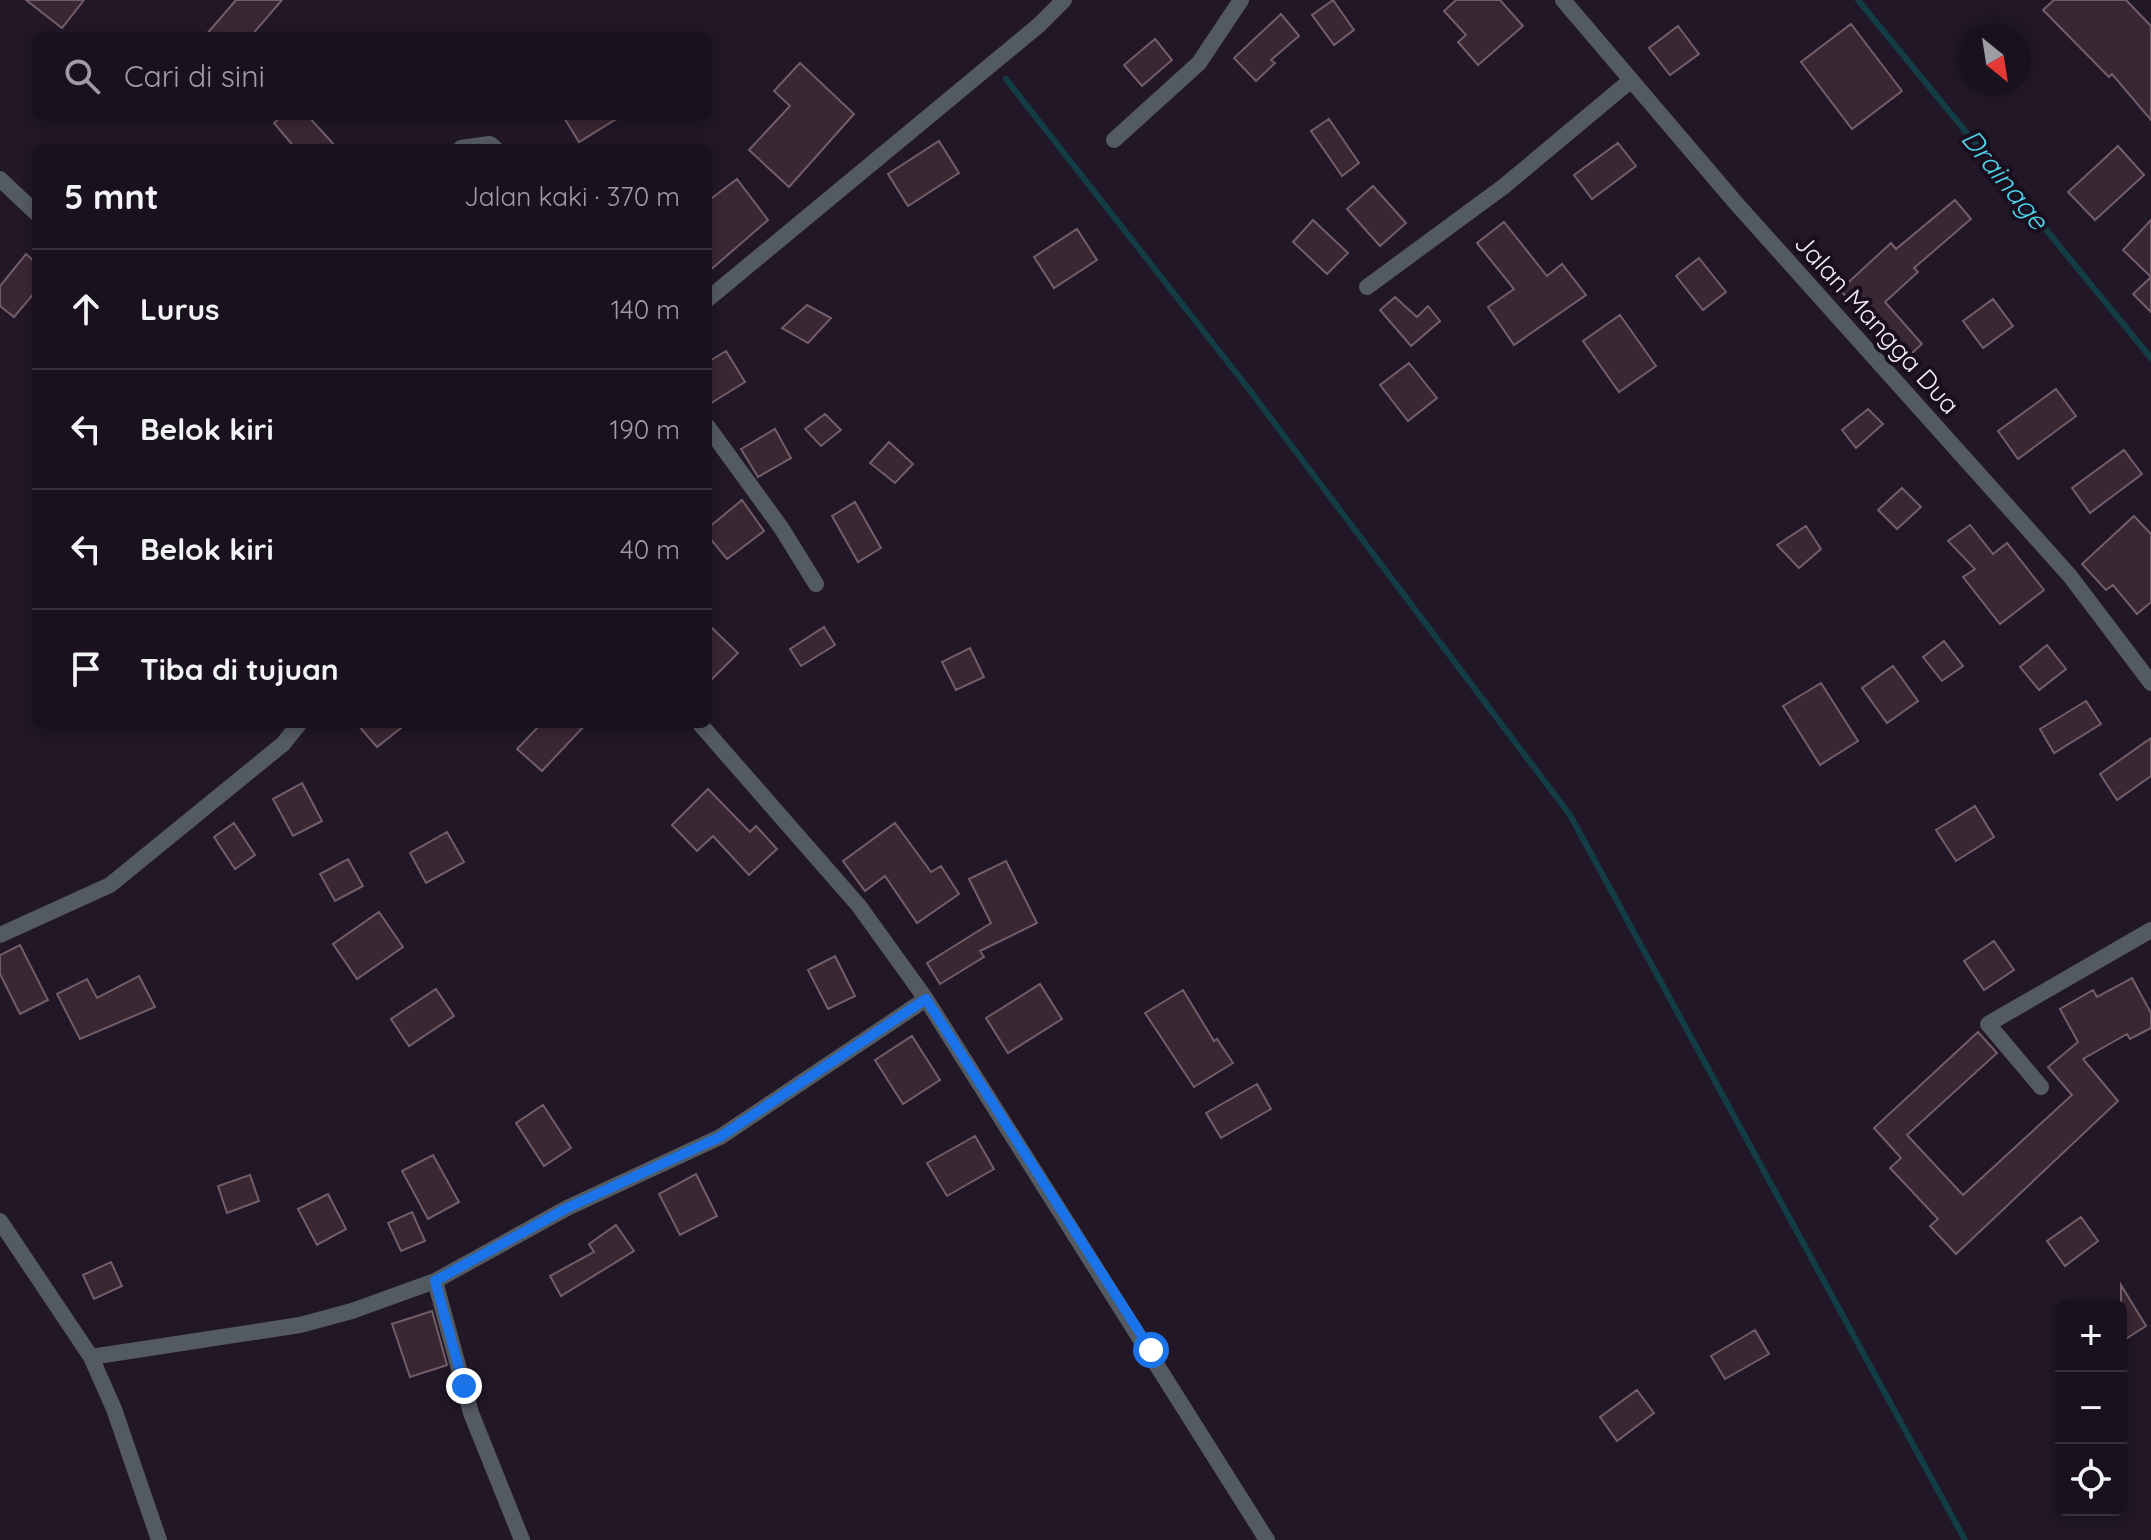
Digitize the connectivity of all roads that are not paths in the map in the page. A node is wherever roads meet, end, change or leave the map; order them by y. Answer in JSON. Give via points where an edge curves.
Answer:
{"nodes":[{"id":1,"x":1064,"y":0,"type":"edge"},
{"id":2,"x":1241,"y":0,"type":"edge"},
{"id":3,"x":1563,"y":0,"type":"edge"},
{"id":4,"x":1630,"y":81,"type":"junction"},
{"id":5,"x":1114,"y":140,"type":"dead end"},
{"id":6,"x":0,"y":179,"type":"edge"},
{"id":7,"x":32,"y":209,"type":"edge"},
{"id":8,"x":1367,"y":287,"type":"dead end"},
{"id":9,"x":712,"y":296,"type":"edge"},
{"id":10,"x":712,"y":433,"type":"edge"},
{"id":11,"x":816,"y":584,"type":"dead end"},
{"id":12,"x":2151,"y":683,"type":"edge"},
{"id":13,"x":296,"y":728,"type":"edge"},
{"id":14,"x":703,"y":728,"type":"edge"},
{"id":15,"x":2151,"y":930,"type":"edge"},
{"id":16,"x":0,"y":935,"type":"edge"},
{"id":17,"x":926,"y":999,"type":"junction"},
{"id":18,"x":2041,"y":1087,"type":"dead end"},
{"id":19,"x":0,"y":1221,"type":"edge"},
{"id":20,"x":435,"y":1281,"type":"junction"},
{"id":21,"x":91,"y":1357,"type":"junction"},
{"id":22,"x":159,"y":1540,"type":"edge"},
{"id":23,"x":522,"y":1540,"type":"edge"},
{"id":24,"x":1267,"y":1540,"type":"edge"}],
"edges":[{"from":1,"to":9,"type":"street"},
{"from":2,"to":5,"type":"street","via":[[1199,63]]},
{"from":3,"to":4,"type":"street","name":"Jalan Mangga Dua"},
{"from":4,"to":8,"type":"street","via":[[1503,187]]},
{"from":4,"to":12,"type":"street","name":"Jalan Mangga Dua","via":[[2070,576]]},
{"from":6,"to":7,"type":"street"},
{"from":10,"to":11,"type":"street"},
{"from":13,"to":16,"type":"street","via":[[110,885]]},
{"from":14,"to":17,"type":"street","via":[[859,906]]},
{"from":15,"to":18,"type":"street","via":[[1988,1024]]},
{"from":17,"to":20,"type":"street","via":[[720,1137],[567,1208]]},
{"from":17,"to":24,"type":"street"},
{"from":19,"to":21,"type":"street"},
{"from":20,"to":21,"type":"street","via":[[300,1325]]},
{"from":20,"to":23,"type":"street","via":[[471,1413]]},
{"from":21,"to":22,"type":"street"}]}
